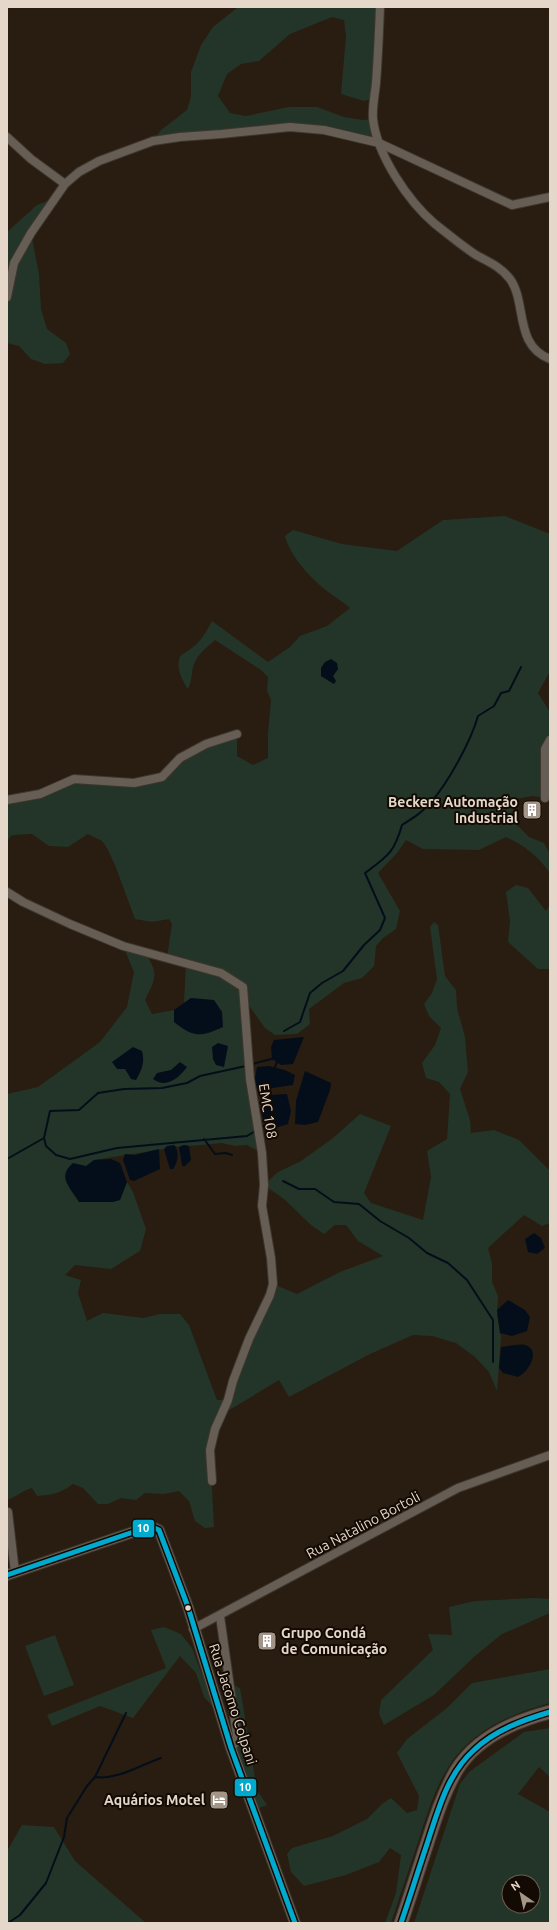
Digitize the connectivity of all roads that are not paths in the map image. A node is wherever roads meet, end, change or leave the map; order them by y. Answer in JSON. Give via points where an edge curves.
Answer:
{"nodes":[{"id":1,"x":380,"y":7,"type":"edge"},
{"id":2,"x":7,"y":137,"type":"edge"},
{"id":3,"x":379,"y":143,"type":"junction"},
{"id":4,"x":65,"y":184,"type":"junction"},
{"id":5,"x":550,"y":197,"type":"edge"},
{"id":6,"x":7,"y":297,"type":"edge"},
{"id":7,"x":550,"y":359,"type":"edge"},
{"id":8,"x":236,"y":734,"type":"dead end"},
{"id":9,"x":550,"y":740,"type":"edge"},
{"id":10,"x":545,"y":798,"type":"dead end"},
{"id":11,"x":7,"y":800,"type":"edge"},
{"id":12,"x":7,"y":892,"type":"edge"},
{"id":13,"x":550,"y":1455,"type":"edge"},
{"id":14,"x":212,"y":1481,"type":"dead end"},
{"id":15,"x":8,"y":1512,"type":"edge"},
{"id":16,"x":11,"y":1574,"type":"edge"},
{"id":17,"x":220,"y":1616,"type":"junction"},
{"id":18,"x":193,"y":1629,"type":"junction"},
{"id":19,"x":550,"y":1712,"type":"edge"},
{"id":20,"x":230,"y":1745,"type":"junction"},
{"id":21,"x":295,"y":1923,"type":"edge"},
{"id":22,"x":401,"y":1923,"type":"edge"}],
"edges":[{"from":1,"to":3,"type":"street","via":[[373,118]]},
{"from":2,"to":4,"type":"street"},
{"from":3,"to":4,"type":"street","via":[[324,130],[290,127],[180,137],[152,141],[99,161],[79,172]]},
{"from":3,"to":5,"type":"street","via":[[512,205]]},
{"from":3,"to":7,"type":"street","via":[[400,185],[434,223],[475,254],[504,271],[515,289],[528,339],[535,349]]},
{"from":4,"to":6,"type":"street","via":[[14,263]]},
{"from":8,"to":11,"type":"street","via":[[206,744],[180,758],[162,777],[134,783],[74,780],[40,794]]},
{"from":9,"to":10,"type":"street","via":[[545,749]]},
{"from":12,"to":14,"type":"street","name":"EMC 108","via":[[43,911],[123,946],[221,973],[243,987],[250,1079],[262,1153],[262,1206],[273,1284],[215,1429],[210,1450]]},
{"from":13,"to":17,"type":"street","name":"Rua Natalino Bortoli","via":[[458,1488]]},
{"from":15,"to":16,"type":"street"},
{"from":16,"to":18,"type":"street","name":"Rua Jacomo Colpani","via":[[125,1534],[145,1528],[156,1528],[162,1534],[188,1607]]},
{"from":17,"to":18,"type":"street","name":"Rua Natalino Bortoli"},
{"from":17,"to":20,"type":"street","via":[[237,1737],[236,1742]]},
{"from":18,"to":20,"type":"street","name":"Rua Jacomo Colpani"},
{"from":19,"to":22,"type":"main road","via":[[515,1723],[496,1734],[474,1750],[457,1770],[439,1805]]},
{"from":20,"to":21,"type":"street","name":"Rua Jacomo Colpani"}]}
